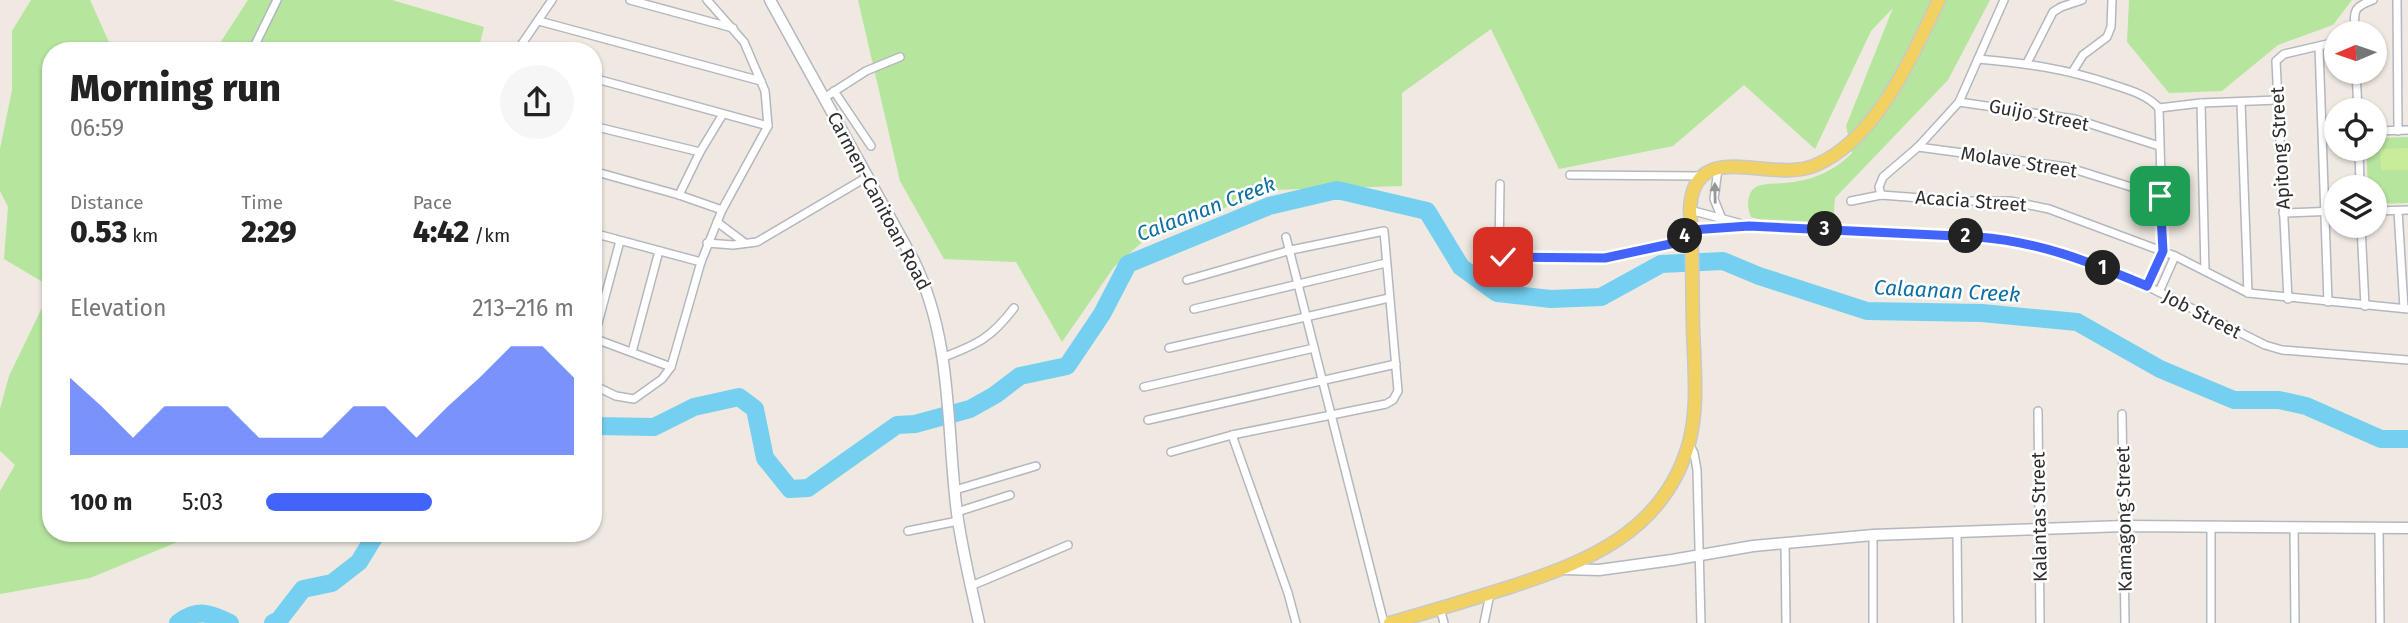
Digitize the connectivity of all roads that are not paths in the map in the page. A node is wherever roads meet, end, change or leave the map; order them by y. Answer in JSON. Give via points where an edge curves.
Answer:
{"nodes":[{"id":1,"x":277,"y":0,"type":"edge"},
{"id":2,"x":552,"y":0,"type":"edge"},
{"id":3,"x":630,"y":0,"type":"edge"},
{"id":4,"x":707,"y":0,"type":"edge"},
{"id":5,"x":770,"y":0,"type":"edge"},
{"id":6,"x":1939,"y":0,"type":"edge"},
{"id":7,"x":2004,"y":0,"type":"edge"},
{"id":8,"x":2082,"y":0,"type":"edge"},
{"id":9,"x":2112,"y":0,"type":"edge"},
{"id":10,"x":2373,"y":0,"type":"edge"},
{"id":11,"x":2397,"y":0,"type":"edge"},
{"id":12,"x":539,"y":21,"type":"junction"},
{"id":13,"x":2354,"y":21,"type":"edge"},
{"id":14,"x":733,"y":28,"type":"junction"},
{"id":15,"x":256,"y":42,"type":"edge"},
{"id":16,"x":524,"y":42,"type":"edge"},
{"id":17,"x":2324,"y":46,"type":"edge"},
{"id":18,"x":2319,"y":47,"type":"junction"},
{"id":19,"x":900,"y":57,"type":"dead end"},
{"id":20,"x":1978,"y":60,"type":"junction"},
{"id":21,"x":2027,"y":63,"type":"junction"},
{"id":22,"x":2073,"y":71,"type":"junction"},
{"id":23,"x":602,"y":80,"type":"edge"},
{"id":24,"x":761,"y":81,"type":"junction"},
{"id":25,"x":829,"y":94,"type":"junction"},
{"id":26,"x":2278,"y":100,"type":"junction"},
{"id":27,"x":1959,"y":102,"type":"junction"},
{"id":28,"x":2241,"y":102,"type":"junction"},
{"id":29,"x":2202,"y":103,"type":"junction"},
{"id":30,"x":2159,"y":108,"type":"junction"},
{"id":31,"x":723,"y":114,"type":"junction"},
{"id":32,"x":768,"y":126,"type":"junction"},
{"id":33,"x":602,"y":128,"type":"edge"},
{"id":34,"x":2408,"y":130,"type":"edge"},
{"id":35,"x":2387,"y":131,"type":"edge"},
{"id":36,"x":2398,"y":131,"type":"junction"},
{"id":37,"x":872,"y":146,"type":"dead end"},
{"id":38,"x":2159,"y":146,"type":"junction"},
{"id":39,"x":1918,"y":147,"type":"junction"},
{"id":40,"x":699,"y":152,"type":"junction"},
{"id":41,"x":1719,"y":167,"type":"junction"},
{"id":42,"x":602,"y":174,"type":"edge"},
{"id":43,"x":1570,"y":175,"type":"dead end"},
{"id":44,"x":1701,"y":176,"type":"junction"},
{"id":45,"x":867,"y":177,"type":"junction"},
{"id":46,"x":1500,"y":184,"type":"dead end"},
{"id":47,"x":679,"y":195,"type":"junction"},
{"id":48,"x":1881,"y":195,"type":"junction"},
{"id":49,"x":2160,"y":196,"type":"junction"},
{"id":50,"x":1851,"y":201,"type":"dead end"},
{"id":51,"x":722,"y":210,"type":"junction"},
{"id":52,"x":1690,"y":210,"type":"junction"},
{"id":53,"x":2408,"y":210,"type":"edge"},
{"id":54,"x":2387,"y":211,"type":"edge"},
{"id":55,"x":2398,"y":211,"type":"junction"},
{"id":56,"x":2324,"y":212,"type":"joint"},
{"id":57,"x":2283,"y":213,"type":"junction"},
{"id":58,"x":1722,"y":219,"type":"junction"},
{"id":59,"x":717,"y":222,"type":"junction"},
{"id":60,"x":1749,"y":226,"type":"junction"},
{"id":61,"x":602,"y":236,"type":"edge"},
{"id":62,"x":1286,"y":237,"type":"dead end"},
{"id":63,"x":1691,"y":237,"type":"junction"},
{"id":64,"x":2325,"y":238,"type":"edge"},
{"id":65,"x":2362,"y":238,"type":"edge"},
{"id":66,"x":620,"y":241,"type":"junction"},
{"id":67,"x":707,"y":243,"type":"junction"},
{"id":68,"x":745,"y":243,"type":"junction"},
{"id":69,"x":1291,"y":250,"type":"junction"},
{"id":70,"x":659,"y":251,"type":"junction"},
{"id":71,"x":2163,"y":251,"type":"junction"},
{"id":72,"x":2175,"y":256,"type":"junction"},
{"id":73,"x":701,"y":262,"type":"junction"},
{"id":74,"x":1386,"y":263,"type":"junction"},
{"id":75,"x":2205,"y":271,"type":"junction"},
{"id":76,"x":1187,"y":280,"type":"dead end"},
{"id":77,"x":1299,"y":282,"type":"junction"},
{"id":78,"x":2147,"y":286,"type":"junction"},
{"id":79,"x":2159,"y":292,"type":"junction"},
{"id":80,"x":2248,"y":293,"type":"junction"},
{"id":81,"x":1390,"y":299,"type":"junction"},
{"id":82,"x":2288,"y":299,"type":"junction"},
{"id":83,"x":2328,"y":302,"type":"junction"},
{"id":84,"x":602,"y":306,"type":"edge"},
{"id":85,"x":2365,"y":306,"type":"junction"},
{"id":86,"x":1014,"y":308,"type":"dead end"},
{"id":87,"x":1194,"y":309,"type":"dead end"},
{"id":88,"x":2406,"y":309,"type":"edge"},
{"id":89,"x":1307,"y":315,"type":"junction"},
{"id":90,"x":602,"y":341,"type":"edge"},
{"id":91,"x":1169,"y":348,"type":"dead end"},
{"id":92,"x":1314,"y":348,"type":"junction"},
{"id":93,"x":632,"y":352,"type":"junction"},
{"id":94,"x":944,"y":357,"type":"junction"},
{"id":95,"x":2408,"y":360,"type":"edge"},
{"id":96,"x":1396,"y":364,"type":"junction"},
{"id":97,"x":671,"y":367,"type":"junction"},
{"id":98,"x":1323,"y":382,"type":"junction"},
{"id":99,"x":1143,"y":387,"type":"dead end"},
{"id":100,"x":602,"y":389,"type":"edge"},
{"id":101,"x":2038,"y":411,"type":"dead end"},
{"id":102,"x":2122,"y":414,"type":"dead end"},
{"id":103,"x":1332,"y":415,"type":"junction"},
{"id":104,"x":1148,"y":420,"type":"dead end"},
{"id":105,"x":1232,"y":435,"type":"junction"},
{"id":106,"x":1689,"y":444,"type":"junction"},
{"id":107,"x":1171,"y":452,"type":"dead end"},
{"id":108,"x":1036,"y":466,"type":"dead end"},
{"id":109,"x":955,"y":490,"type":"junction"},
{"id":110,"x":1010,"y":495,"type":"dead end"},
{"id":111,"x":958,"y":517,"type":"junction"},
{"id":112,"x":2124,"y":526,"type":"junction"},
{"id":113,"x":2211,"y":527,"type":"junction"},
{"id":114,"x":2294,"y":528,"type":"junction"},
{"id":115,"x":2379,"y":528,"type":"junction"},
{"id":116,"x":2408,"y":528,"type":"edge"},
{"id":117,"x":2040,"y":530,"type":"junction"},
{"id":118,"x":908,"y":531,"type":"dead end"},
{"id":119,"x":1957,"y":533,"type":"junction"},
{"id":120,"x":1873,"y":535,"type":"junction"},
{"id":121,"x":1785,"y":542,"type":"junction"},
{"id":122,"x":1068,"y":545,"type":"dead end"},
{"id":123,"x":1700,"y":556,"type":"junction"},
{"id":124,"x":1564,"y":569,"type":"junction"},
{"id":125,"x":971,"y":586,"type":"junction"},
{"id":126,"x":1490,"y":594,"type":"junction"},
{"id":127,"x":1440,"y":608,"type":"junction"},
{"id":128,"x":979,"y":623,"type":"edge"},
{"id":129,"x":1296,"y":623,"type":"edge"},
{"id":130,"x":1384,"y":623,"type":"edge"},
{"id":131,"x":1390,"y":623,"type":"edge"},
{"id":132,"x":1444,"y":623,"type":"edge"},
{"id":133,"x":1484,"y":623,"type":"edge"},
{"id":134,"x":1701,"y":623,"type":"edge"},
{"id":135,"x":1786,"y":623,"type":"edge"},
{"id":136,"x":1873,"y":623,"type":"edge"},
{"id":137,"x":1958,"y":623,"type":"edge"},
{"id":138,"x":2040,"y":623,"type":"edge"},
{"id":139,"x":2125,"y":623,"type":"edge"},
{"id":140,"x":2211,"y":623,"type":"edge"},
{"id":141,"x":2295,"y":623,"type":"edge"},
{"id":142,"x":2380,"y":623,"type":"edge"}],
"edges":[{"from":1,"to":15,"type":"street"},
{"from":2,"to":12,"type":"street"},
{"from":3,"to":14,"type":"street"},
{"from":4,"to":14,"type":"street"},
{"from":5,"to":25,"type":"street","name":"Carmen-Canitoan Road"},
{"from":6,"to":41,"type":"main road","via":[[1882,106],[1863,131],[1826,160],[1789,172]]},
{"from":7,"to":20,"type":"street"},
{"from":8,"to":21,"type":"street","via":[[2053,12]]},
{"from":9,"to":22,"type":"street","via":[[2107,37],[2083,54]]},
{"from":10,"to":13,"type":"street","via":[[2357,7]]},
{"from":11,"to":36,"type":"street"},
{"from":12,"to":16,"type":"street"},
{"from":12,"to":24,"type":"street"},
{"from":14,"to":24,"type":"street"},
{"from":17,"to":18,"type":"street","name":"Apitong Street"},
{"from":18,"to":26,"type":"street","name":"Apitong Street","via":[[2278,58]]},
{"from":18,"to":56,"type":"street"},
{"from":19,"to":25,"type":"street"},
{"from":20,"to":21,"type":"street"},
{"from":20,"to":27,"type":"street"},
{"from":21,"to":22,"type":"street"},
{"from":22,"to":30,"type":"street","via":[[2142,95]]},
{"from":23,"to":31,"type":"street"},
{"from":24,"to":32,"type":"street"},
{"from":25,"to":37,"type":"street"},
{"from":25,"to":45,"type":"street","name":"Carmen-Canitoan Road"},
{"from":26,"to":28,"type":"street"},
{"from":26,"to":57,"type":"street","name":"Apitong Street"},
{"from":27,"to":38,"type":"street","name":"Guijo Street","via":[[2075,119]]},
{"from":27,"to":39,"type":"street"},
{"from":28,"to":29,"type":"street"},
{"from":28,"to":80,"type":"street"},
{"from":29,"to":30,"type":"street"},
{"from":29,"to":75,"type":"street"},
{"from":30,"to":38,"type":"street"},
{"from":31,"to":32,"type":"street"},
{"from":31,"to":40,"type":"street"},
{"from":32,"to":51,"type":"street"},
{"from":33,"to":40,"type":"street"},
{"from":34,"to":36,"type":"street"},
{"from":35,"to":36,"type":"street"},
{"from":38,"to":49,"type":"street"},
{"from":39,"to":48,"type":"street","via":[[1883,177]]},
{"from":39,"to":49,"type":"street","name":"Molave Street","via":[[2067,167]]},
{"from":40,"to":47,"type":"street"},
{"from":41,"to":44,"type":"main road"},
{"from":58,"to":41,"type":"street","one_way":true,"via":[[1714,199]]},
{"from":42,"to":47,"type":"street"},
{"from":43,"to":44,"type":"street"},
{"from":44,"to":52,"type":"main road","via":[[1693,188]]},
{"from":45,"to":68,"type":"street","via":[[767,237]]},
{"from":45,"to":94,"type":"street","name":"Carmen-Canitoan Road","via":[[922,279]]},
{"from":46,"to":63,"type":"street","via":[[1499,255],[1503,257],[1605,258]]},
{"from":47,"to":51,"type":"street"},
{"from":48,"to":50,"type":"street","name":"Acacia Street"},
{"from":48,"to":71,"type":"street","name":"Acacia Street","via":[[2010,201],[2049,209]]},
{"from":49,"to":71,"type":"street"},
{"from":51,"to":59,"type":"street"},
{"from":52,"to":58,"type":"street","name":"Job Street"},
{"from":52,"to":63,"type":"main road"},
{"from":53,"to":55,"type":"street"},
{"from":54,"to":55,"type":"street"},
{"from":55,"to":88,"type":"street"},
{"from":56,"to":57,"type":"street"},
{"from":57,"to":82,"type":"street","name":"Apitong Street"},
{"from":58,"to":60,"type":"street","name":"Job Street"},
{"from":59,"to":67,"type":"street"},
{"from":59,"to":68,"type":"street"},
{"from":60,"to":63,"type":"street","name":"Job Street"},
{"from":60,"to":78,"type":"street","name":"Job Street","via":[[2012,241],[2059,251]]},
{"from":61,"to":66,"type":"street"},
{"from":62,"to":69,"type":"street"},
{"from":63,"to":106,"type":"main road","via":[[1695,391]]},
{"from":64,"to":83,"type":"street"},
{"from":65,"to":85,"type":"street"},
{"from":66,"to":70,"type":"street"},
{"from":66,"to":84,"type":"street"},
{"from":67,"to":68,"type":"street"},
{"from":67,"to":73,"type":"street"},
{"from":69,"to":74,"type":"street","via":[[1382,230]]},
{"from":69,"to":76,"type":"street"},
{"from":69,"to":77,"type":"street"},
{"from":70,"to":73,"type":"street"},
{"from":70,"to":93,"type":"street"},
{"from":71,"to":72,"type":"street","name":"Acacia Street"},
{"from":71,"to":78,"type":"street"},
{"from":72,"to":75,"type":"street","name":"Acacia Street"},
{"from":72,"to":79,"type":"street"},
{"from":73,"to":97,"type":"street"},
{"from":74,"to":77,"type":"street"},
{"from":74,"to":81,"type":"street"},
{"from":75,"to":80,"type":"street","name":"Acacia Street"},
{"from":77,"to":87,"type":"street"},
{"from":77,"to":89,"type":"street"},
{"from":78,"to":79,"type":"street","name":"Job Street"},
{"from":79,"to":95,"type":"street","name":"Job Street","via":[[2282,350]]},
{"from":80,"to":82,"type":"street","name":"Acacia Street"},
{"from":81,"to":89,"type":"street"},
{"from":81,"to":96,"type":"street"},
{"from":82,"to":83,"type":"street","name":"Acacia Street"},
{"from":83,"to":85,"type":"street","name":"Acacia Street"},
{"from":85,"to":88,"type":"street","name":"Acacia Street"},
{"from":86,"to":94,"type":"street","via":[[991,335]]},
{"from":89,"to":91,"type":"street"},
{"from":89,"to":92,"type":"street"},
{"from":90,"to":93,"type":"street"},
{"from":92,"to":98,"type":"street"},
{"from":92,"to":99,"type":"street"},
{"from":93,"to":97,"type":"street"},
{"from":94,"to":109,"type":"street","name":"Carmen-Canitoan Road"},
{"from":96,"to":98,"type":"street"},
{"from":96,"to":103,"type":"street","via":[[1398,391],[1390,403]]},
{"from":97,"to":100,"type":"street","via":[[634,399]]},
{"from":98,"to":103,"type":"street"},
{"from":98,"to":104,"type":"street"},
{"from":101,"to":117,"type":"street","name":"Kalantas Street"},
{"from":102,"to":112,"type":"street","name":"Kamagong Street"},
{"from":103,"to":105,"type":"street"},
{"from":103,"to":130,"type":"street"},
{"from":105,"to":107,"type":"street"},
{"from":105,"to":129,"type":"street"},
{"from":106,"to":123,"type":"street","via":[[1697,470]]},
{"from":106,"to":124,"type":"main road","via":[[1674,480],[1644,520],[1615,543]]},
{"from":108,"to":109,"type":"street"},
{"from":109,"to":111,"type":"street","name":"Carmen-Canitoan Road"},
{"from":110,"to":111,"type":"street"},
{"from":111,"to":118,"type":"street"},
{"from":111,"to":125,"type":"street","name":"Carmen-Canitoan Road"},
{"from":112,"to":113,"type":"street"},
{"from":112,"to":117,"type":"street"},
{"from":112,"to":139,"type":"street","name":"Kamagong Street"},
{"from":113,"to":114,"type":"street"},
{"from":113,"to":140,"type":"street"},
{"from":114,"to":115,"type":"street"},
{"from":114,"to":141,"type":"street"},
{"from":115,"to":116,"type":"street"},
{"from":115,"to":142,"type":"street"},
{"from":117,"to":119,"type":"street"},
{"from":117,"to":138,"type":"street","name":"Kalantas Street"},
{"from":119,"to":120,"type":"street"},
{"from":119,"to":137,"type":"street"},
{"from":120,"to":121,"type":"street"},
{"from":120,"to":136,"type":"street"},
{"from":121,"to":123,"type":"street"},
{"from":121,"to":135,"type":"street"},
{"from":122,"to":125,"type":"street"},
{"from":123,"to":124,"type":"street"},
{"from":123,"to":134,"type":"street"},
{"from":124,"to":126,"type":"main road"},
{"from":125,"to":128,"type":"street","name":"Carmen-Canitoan Road"},
{"from":126,"to":127,"type":"main road"},
{"from":126,"to":133,"type":"street"},
{"from":127,"to":131,"type":"main road"},
{"from":127,"to":132,"type":"street"}]}
